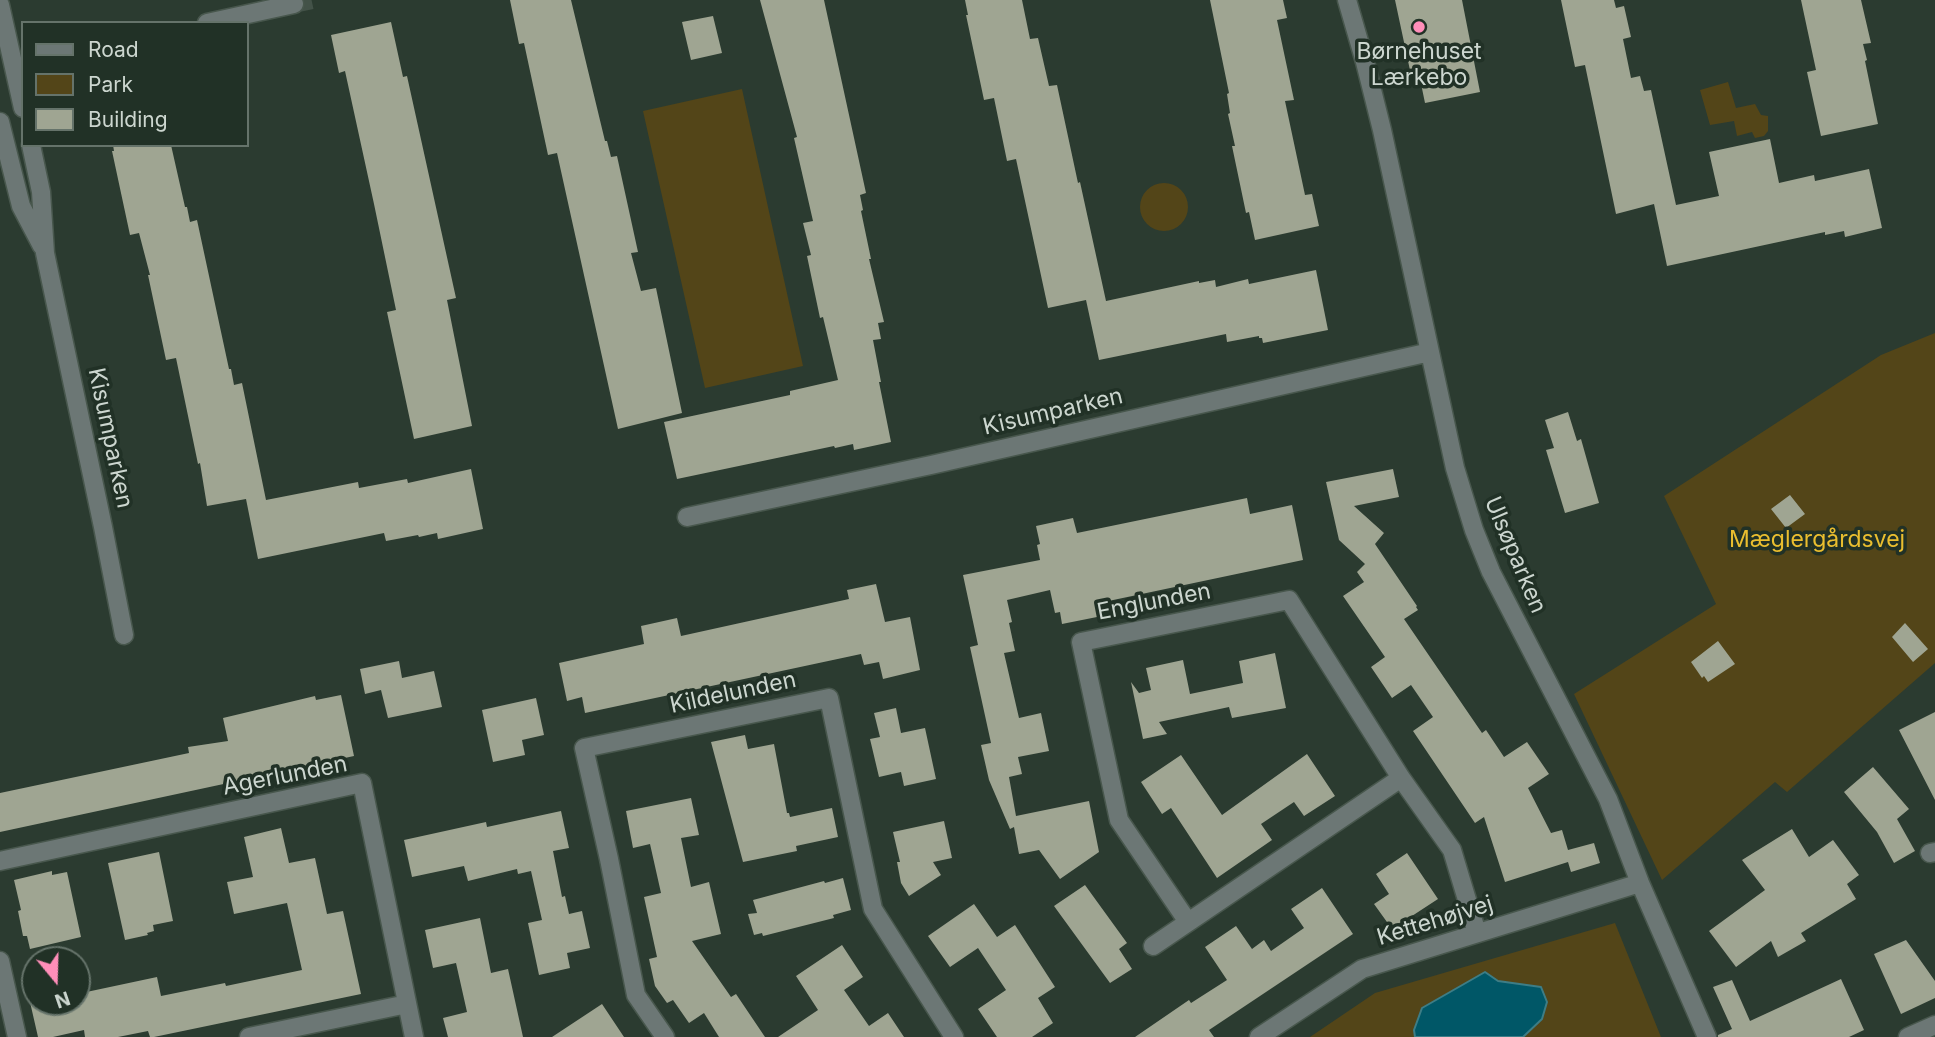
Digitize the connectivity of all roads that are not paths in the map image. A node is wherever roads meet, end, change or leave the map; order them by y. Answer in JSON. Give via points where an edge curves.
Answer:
{"nodes":[{"id":1,"x":1347,"y":0,"type":"edge"},
{"id":2,"x":1357,"y":0,"type":"edge"},
{"id":3,"x":294,"y":4,"type":"dead end"},
{"id":4,"x":0,"y":5,"type":"edge"},
{"id":5,"x":216,"y":21,"type":"edge"},
{"id":6,"x":1365,"y":62,"type":"junction"},
{"id":7,"x":12,"y":65,"type":"edge"},
{"id":8,"x":21,"y":100,"type":"edge"},
{"id":9,"x":0,"y":122,"type":"edge"},
{"id":10,"x":31,"y":147,"type":"edge"},
{"id":11,"x":45,"y":253,"type":"junction"},
{"id":12,"x":1430,"y":352,"type":"junction"},
{"id":13,"x":687,"y":517,"type":"dead end"},
{"id":14,"x":124,"y":635,"type":"dead end"},
{"id":15,"x":1401,"y":778,"type":"junction"},
{"id":16,"x":0,"y":861,"type":"edge"},
{"id":17,"x":1640,"y":883,"type":"junction"},
{"id":18,"x":1188,"y":922,"type":"junction"},
{"id":19,"x":1477,"y":933,"type":"junction"},
{"id":20,"x":1153,"y":946,"type":"dead end"},
{"id":21,"x":0,"y":961,"type":"edge"},
{"id":22,"x":407,"y":1004,"type":"junction"},
{"id":23,"x":1935,"y":1025,"type":"edge"},
{"id":24,"x":17,"y":1037,"type":"edge"},
{"id":25,"x":249,"y":1037,"type":"edge"},
{"id":26,"x":414,"y":1037,"type":"edge"},
{"id":27,"x":665,"y":1037,"type":"edge"},
{"id":28,"x":954,"y":1037,"type":"edge"},
{"id":29,"x":1259,"y":1037,"type":"edge"},
{"id":30,"x":1707,"y":1037,"type":"edge"},
{"id":31,"x":1908,"y":1037,"type":"edge"}],
"edges":[{"from":1,"to":6,"type":"street","name":"Ulsøparken"},
{"from":2,"to":6,"type":"street","name":"Ulsøparken"},
{"from":3,"to":5,"type":"street"},
{"from":4,"to":7,"type":"street"},
{"from":6,"to":12,"type":"street","name":"Ulsøparken"},
{"from":7,"to":8,"type":"street"},
{"from":9,"to":11,"type":"street","name":"Kisumparken","via":[[21,206]]},
{"from":10,"to":11,"type":"street","name":"Kisumparken","via":[[41,192]]},
{"from":11,"to":14,"type":"street","name":"Kisumparken"},
{"from":12,"to":13,"type":"street","name":"Kisumparken"},
{"from":12,"to":17,"type":"street","name":"Ulsøparken","via":[[1455,468],[1474,530],[1491,572],[1608,799]]},
{"from":15,"to":18,"type":"street"},
{"from":15,"to":18,"type":"street","name":"Englunden","via":[[1289,600],[1080,642],[1119,820]]},
{"from":15,"to":19,"type":"street","name":"Englunden","via":[[1452,850]]},
{"from":16,"to":22,"type":"street","name":"Agerlunden","via":[[362,783]]},
{"from":17,"to":19,"type":"street","name":"Kettehøjvej"},
{"from":17,"to":30,"type":"street","name":"Ulsøparken"},
{"from":18,"to":20,"type":"street"},
{"from":19,"to":29,"type":"street","name":"Kettehøjvej","via":[[1362,969]]},
{"from":21,"to":24,"type":"street"},
{"from":22,"to":25,"type":"street"},
{"from":22,"to":26,"type":"street","name":"Agerlunden"},
{"from":23,"to":31,"type":"street"},
{"from":27,"to":28,"type":"street","name":"Kildelunden","via":[[636,995],[584,748],[829,698],[873,909]]}]}
